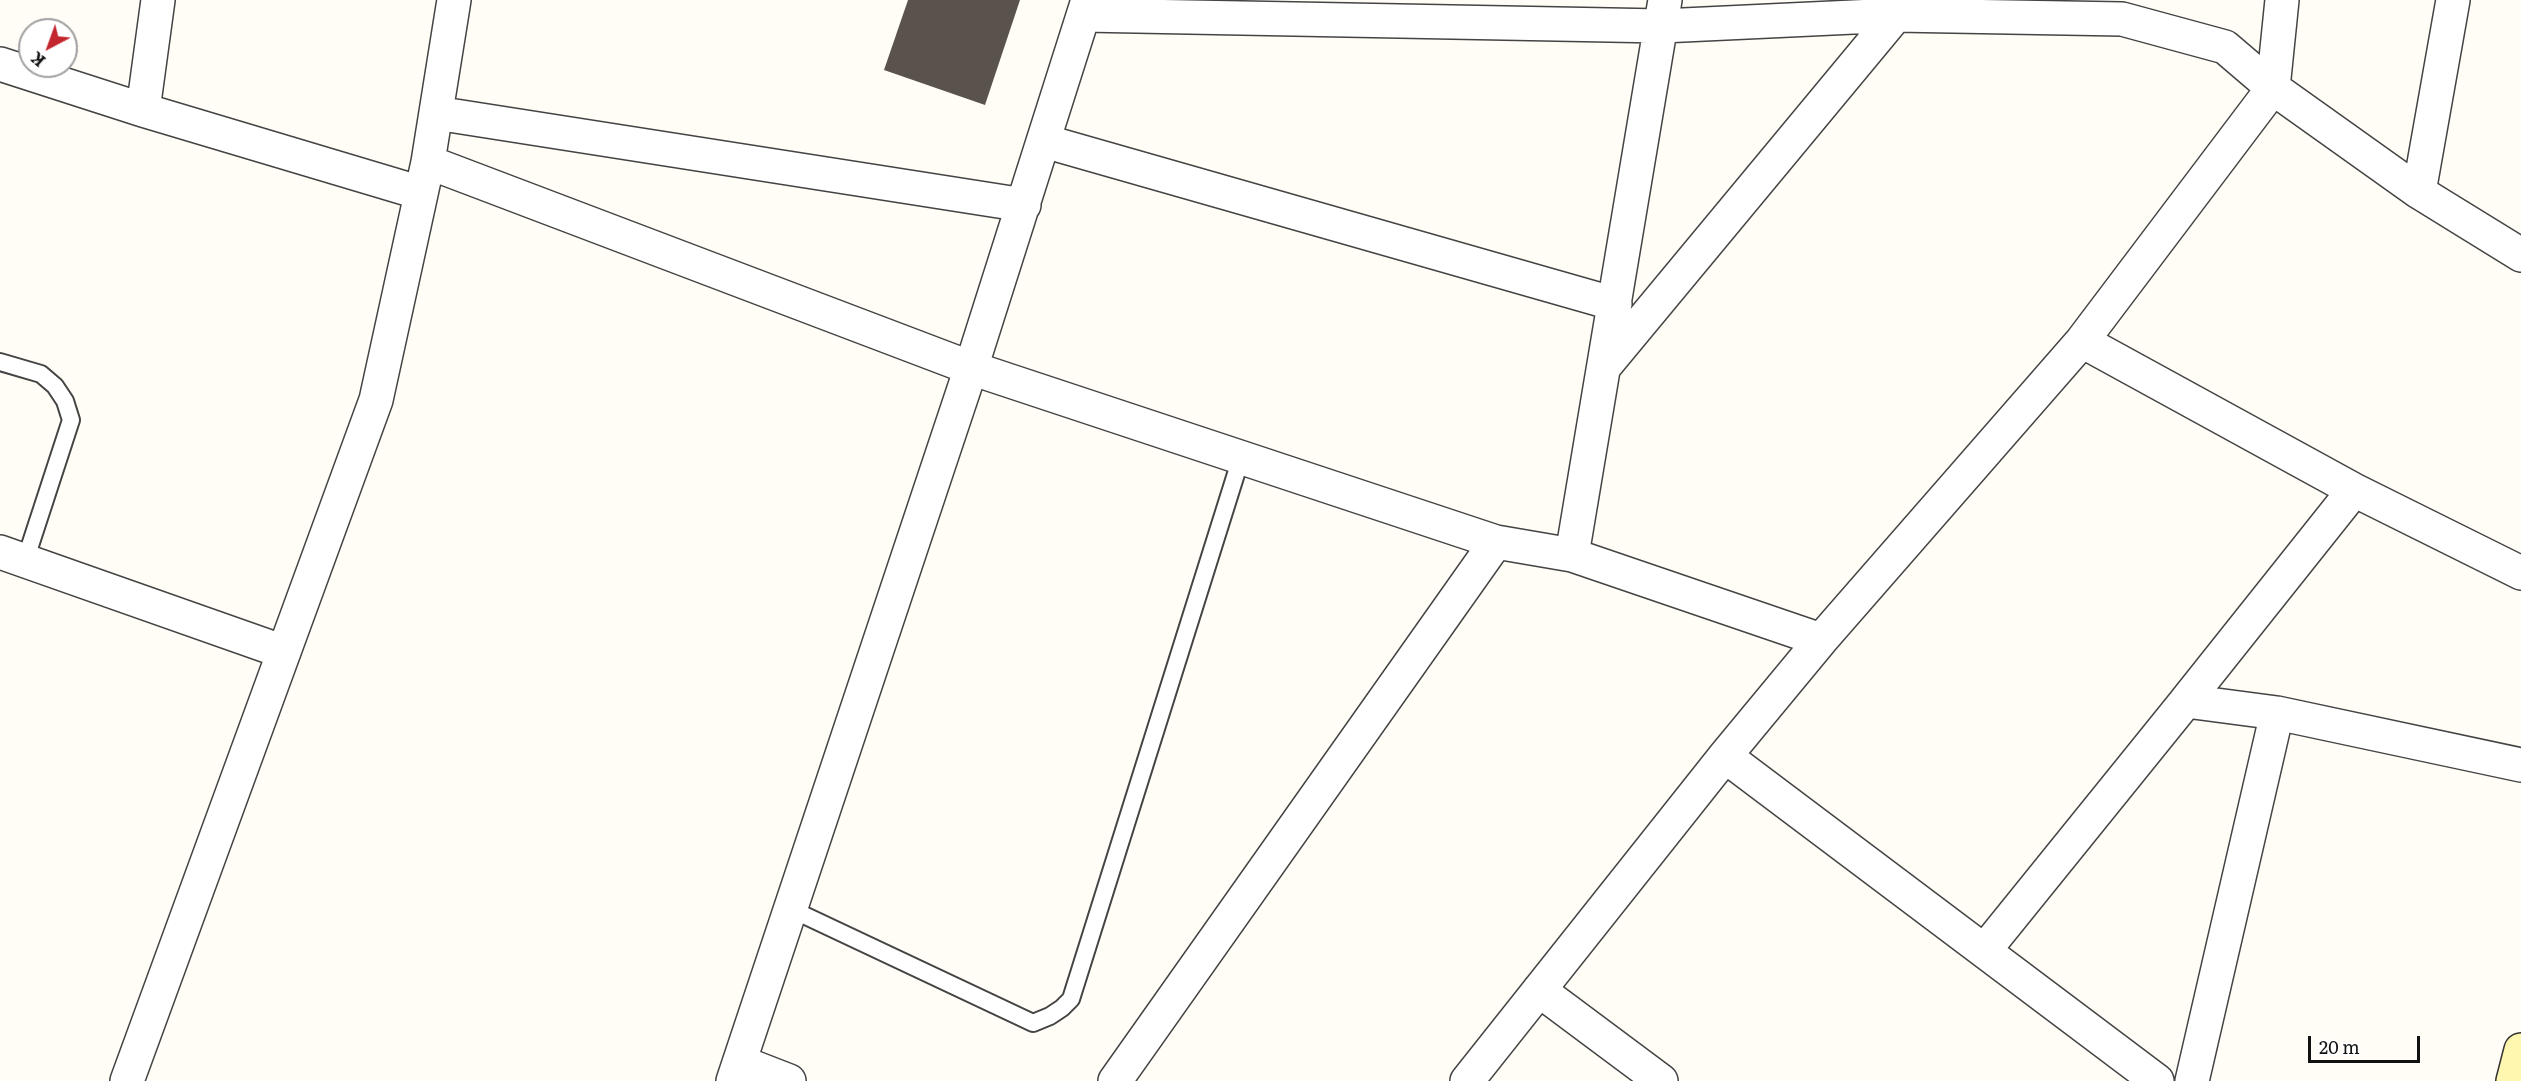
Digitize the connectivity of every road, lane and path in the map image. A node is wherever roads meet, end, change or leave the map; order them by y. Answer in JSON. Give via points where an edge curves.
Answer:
{"nodes":[{"id":1,"x":158,"y":0,"type":"edge"},
{"id":2,"x":454,"y":0,"type":"edge"},
{"id":3,"x":2282,"y":0,"type":"edge"},
{"id":4,"x":2453,"y":0,"type":"edge"},
{"id":5,"x":1086,"y":7,"type":"edge"},
{"id":6,"x":1663,"y":13,"type":"edge"},
{"id":7,"x":1896,"y":15,"type":"junction"},
{"id":8,"x":0,"y":64,"type":"edge"},
{"id":9,"x":2274,"y":88,"type":"junction"},
{"id":10,"x":143,"y":110,"type":"junction"},
{"id":11,"x":436,"y":113,"type":"junction"},
{"id":12,"x":1044,"y":141,"type":"junction"},
{"id":13,"x":424,"y":178,"type":"junction"},
{"id":14,"x":2419,"y":192,"type":"junction"},
{"id":15,"x":1024,"y":205,"type":"junction"},
{"id":16,"x":2521,"y":255,"type":"edge"},
{"id":17,"x":1615,"y":304,"type":"junction"},
{"id":18,"x":2082,"y":341,"type":"junction"},
{"id":19,"x":0,"y":362,"type":"edge"},
{"id":20,"x":971,"y":368,"type":"junction"},
{"id":21,"x":1603,"y":368,"type":"junction"},
{"id":22,"x":1241,"y":458,"type":"junction"},
{"id":23,"x":2354,"y":490,"type":"junction"},
{"id":24,"x":1496,"y":542,"type":"junction"},
{"id":25,"x":1572,"y":555,"type":"junction"},
{"id":26,"x":12,"y":557,"type":"edge"},
{"id":27,"x":2521,"y":573,"type":"edge"},
{"id":28,"x":1821,"y":640,"type":"junction"},
{"id":29,"x":284,"y":652,"type":"junction"},
{"id":30,"x":2186,"y":701,"type":"junction"},
{"id":31,"x":2277,"y":713,"type":"junction"},
{"id":32,"x":1725,"y":756,"type":"junction"},
{"id":33,"x":2521,"y":765,"type":"edge"},
{"id":34,"x":791,"y":909,"type":"junction"},
{"id":35,"x":1984,"y":951,"type":"junction"},
{"id":36,"x":1539,"y":990,"type":"junction"},
{"id":37,"x":2521,"y":1050,"type":"edge"},
{"id":38,"x":736,"y":1071,"type":"edge"},
{"id":39,"x":127,"y":1081,"type":"edge"},
{"id":40,"x":789,"y":1081,"type":"edge"},
{"id":41,"x":1115,"y":1081,"type":"edge"},
{"id":42,"x":1467,"y":1081,"type":"edge"},
{"id":43,"x":1661,"y":1081,"type":"edge"},
{"id":44,"x":2157,"y":1081,"type":"edge"},
{"id":45,"x":2192,"y":1081,"type":"edge"},
{"id":46,"x":2513,"y":1081,"type":"edge"}],
"edges":[{"from":1,"to":10,"type":"street"},
{"from":2,"to":11,"type":"street"},
{"from":3,"to":9,"type":"street"},
{"from":4,"to":14,"type":"street"},
{"from":5,"to":6,"type":"street"},
{"from":5,"to":12,"type":"street"},
{"from":6,"to":7,"type":"street"},
{"from":6,"to":17,"type":"street"},
{"from":7,"to":9,"type":"street","via":[[2122,19],[2225,47]]},
{"from":7,"to":21,"type":"street"},
{"from":8,"to":10,"type":"street"},
{"from":9,"to":14,"type":"street"},
{"from":9,"to":18,"type":"street"},
{"from":10,"to":13,"type":"street"},
{"from":11,"to":13,"type":"street"},
{"from":11,"to":15,"type":"street"},
{"from":12,"to":15,"type":"street"},
{"from":12,"to":17,"type":"street"},
{"from":13,"to":20,"type":"street"},
{"from":13,"to":29,"type":"street","via":[[376,400]]},
{"from":14,"to":16,"type":"street"},
{"from":15,"to":20,"type":"street"},
{"from":17,"to":21,"type":"street"},
{"from":18,"to":23,"type":"street"},
{"from":18,"to":28,"type":"street"},
{"from":19,"to":26,"type":"lane","via":[[41,374],[60,394],[71,420]]},
{"from":20,"to":22,"type":"street"},
{"from":20,"to":34,"type":"street"},
{"from":21,"to":25,"type":"street"},
{"from":22,"to":24,"type":"street"},
{"from":22,"to":34,"type":"lane","via":[[1071,999],[1050,1016],[1032,1023]]},
{"from":23,"to":27,"type":"street"},
{"from":23,"to":30,"type":"street"},
{"from":24,"to":25,"type":"street"},
{"from":24,"to":41,"type":"street"},
{"from":25,"to":28,"type":"street"},
{"from":26,"to":29,"type":"street"},
{"from":28,"to":32,"type":"street"},
{"from":29,"to":39,"type":"street"},
{"from":30,"to":31,"type":"street"},
{"from":30,"to":35,"type":"street"},
{"from":31,"to":33,"type":"street"},
{"from":31,"to":45,"type":"street"},
{"from":32,"to":35,"type":"street"},
{"from":32,"to":36,"type":"street"},
{"from":34,"to":38,"type":"street"},
{"from":35,"to":44,"type":"street"},
{"from":36,"to":42,"type":"street"},
{"from":36,"to":43,"type":"street"},
{"from":37,"to":46,"type":"main road"},
{"from":38,"to":40,"type":"street"}]}
